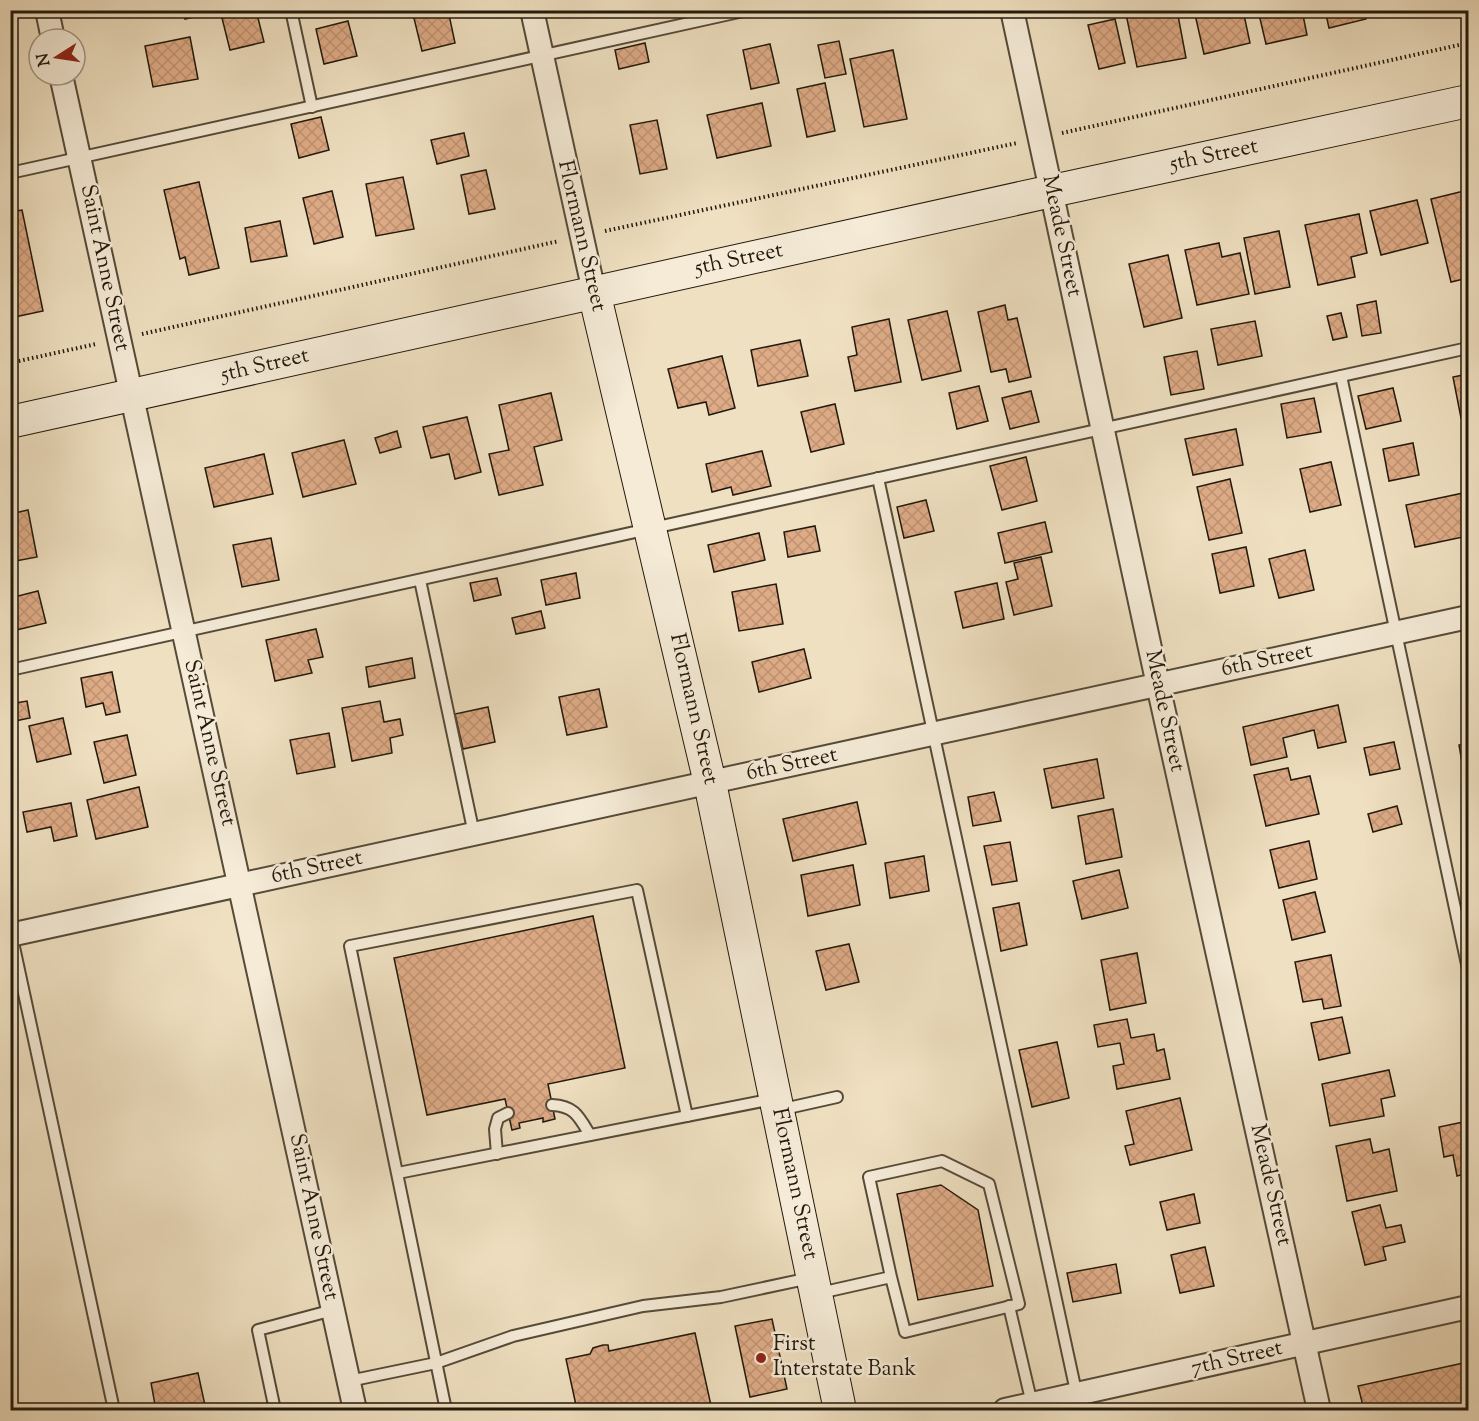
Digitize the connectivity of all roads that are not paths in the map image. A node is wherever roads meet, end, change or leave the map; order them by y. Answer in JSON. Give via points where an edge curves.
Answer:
{"nodes":[{"id":1,"x":47,"y":10,"type":"edge"},
{"id":2,"x":291,"y":10,"type":"edge"},
{"id":3,"x":532,"y":10,"type":"edge"},
{"id":4,"x":748,"y":10,"type":"edge"},
{"id":5,"x":1012,"y":10,"type":"edge"},
{"id":6,"x":51,"y":27,"type":"edge"},
{"id":7,"x":542,"y":56,"type":"junction"},
{"id":8,"x":64,"y":87,"type":"edge"},
{"id":9,"x":1468,"y":101,"type":"edge"},
{"id":10,"x":312,"y":107,"type":"junction"},
{"id":11,"x":80,"y":158,"type":"junction"},
{"id":12,"x":10,"y":173,"type":"edge"},
{"id":13,"x":1052,"y":191,"type":"junction"},
{"id":14,"x":594,"y":292,"type":"junction"},
{"id":15,"x":1468,"y":348,"type":"edge"},
{"id":16,"x":1341,"y":376,"type":"junction"},
{"id":17,"x":131,"y":396,"type":"junction"},
{"id":18,"x":10,"y":422,"type":"edge"},
{"id":19,"x":1103,"y":428,"type":"junction"},
{"id":20,"x":878,"y":478,"type":"junction"},
{"id":21,"x":650,"y":528,"type":"junction"},
{"id":22,"x":420,"y":580,"type":"junction"},
{"id":23,"x":1468,"y":617,"type":"edge"},
{"id":24,"x":184,"y":633,"type":"junction"},
{"id":25,"x":1395,"y":633,"type":"junction"},
{"id":26,"x":10,"y":670,"type":"edge"},
{"id":27,"x":1158,"y":685,"type":"junction"},
{"id":28,"x":934,"y":734,"type":"junction"},
{"id":29,"x":710,"y":783,"type":"junction"},
{"id":30,"x":474,"y":834,"type":"junction"},
{"id":31,"x":241,"y":885,"type":"junction"},
{"id":32,"x":11,"y":933,"type":"edge"},
{"id":33,"x":1468,"y":969,"type":"edge"},
{"id":34,"x":837,"y":1097,"type":"dead end"},
{"id":35,"x":778,"y":1104,"type":"junction"},
{"id":36,"x":552,"y":1105,"type":"dead end"},
{"id":37,"x":508,"y":1113,"type":"dead end"},
{"id":38,"x":687,"y":1116,"type":"junction"},
{"id":39,"x":590,"y":1135,"type":"junction"},
{"id":40,"x":497,"y":1154,"type":"junction"},
{"id":41,"x":398,"y":1173,"type":"junction"},
{"id":42,"x":891,"y":1277,"type":"junction"},
{"id":43,"x":815,"y":1285,"type":"junction"},
{"id":44,"x":1009,"y":1306,"type":"junction"},
{"id":45,"x":1468,"y":1307,"type":"edge"},
{"id":46,"x":333,"y":1310,"type":"junction"},
{"id":47,"x":1305,"y":1344,"type":"junction"},
{"id":48,"x":435,"y":1363,"type":"junction"},
{"id":49,"x":349,"y":1381,"type":"junction"},
{"id":50,"x":1079,"y":1403,"type":"edge"},
{"id":51,"x":1032,"y":1404,"type":"junction"},
{"id":52,"x":114,"y":1410,"type":"edge"},
{"id":53,"x":275,"y":1410,"type":"edge"},
{"id":54,"x":355,"y":1410,"type":"edge"},
{"id":55,"x":446,"y":1410,"type":"edge"},
{"id":56,"x":840,"y":1410,"type":"edge"},
{"id":57,"x":1005,"y":1410,"type":"edge"},
{"id":58,"x":1319,"y":1410,"type":"edge"}],
"edges":[{"from":1,"to":6,"type":"street"},
{"from":2,"to":10,"type":"lane"},
{"from":3,"to":7,"type":"street","name":"Flormann Street"},
{"from":4,"to":7,"type":"lane"},
{"from":5,"to":13,"type":"street","name":"Meade Street"},
{"from":7,"to":10,"type":"lane"},
{"from":7,"to":14,"type":"street","name":"Flormann Street"},
{"from":8,"to":11,"type":"street","name":"Saint Anne Street"},
{"from":9,"to":13,"type":"main road","name":"5th Street"},
{"from":10,"to":11,"type":"lane"},
{"from":11,"to":12,"type":"lane"},
{"from":11,"to":17,"type":"street","name":"Saint Anne Street"},
{"from":13,"to":14,"type":"main road","name":"5th Street"},
{"from":13,"to":19,"type":"street","name":"Meade Street"},
{"from":14,"to":17,"type":"main road","name":"5th Street"},
{"from":14,"to":21,"type":"main road","name":"Flormann Street"},
{"from":15,"to":16,"type":"lane"},
{"from":16,"to":19,"type":"lane"},
{"from":16,"to":25,"type":"lane"},
{"from":17,"to":18,"type":"main road","name":"5th Street"},
{"from":17,"to":24,"type":"street","name":"Saint Anne Street"},
{"from":19,"to":20,"type":"lane"},
{"from":19,"to":27,"type":"street","name":"Meade Street"},
{"from":20,"to":21,"type":"lane"},
{"from":20,"to":28,"type":"lane"},
{"from":21,"to":22,"type":"lane"},
{"from":21,"to":29,"type":"main road","name":"Flormann Street"},
{"from":22,"to":24,"type":"lane"},
{"from":22,"to":30,"type":"lane"},
{"from":23,"to":25,"type":"street","name":"6th Street"},
{"from":24,"to":26,"type":"lane"},
{"from":24,"to":31,"type":"street","name":"Saint Anne Street"},
{"from":25,"to":27,"type":"street","name":"6th Street"},
{"from":25,"to":33,"type":"lane"},
{"from":27,"to":28,"type":"street","name":"6th Street"},
{"from":27,"to":47,"type":"street","name":"Meade Street"},
{"from":28,"to":29,"type":"street","name":"6th Street"},
{"from":28,"to":50,"type":"lane"},
{"from":29,"to":30,"type":"street","name":"6th Street"},
{"from":29,"to":35,"type":"main road","name":"Flormann Street"},
{"from":30,"to":31,"type":"street","name":"6th Street"},
{"from":31,"to":32,"type":"street","name":"6th Street"},
{"from":31,"to":46,"type":"street","name":"Saint Anne Street"},
{"from":32,"to":52,"type":"lane"},
{"from":34,"to":35,"type":"lane"},
{"from":35,"to":38,"type":"lane"},
{"from":35,"to":43,"type":"main road","name":"Flormann Street"},
{"from":36,"to":39,"type":"lane","via":[[575,1111]]},
{"from":37,"to":40,"type":"lane","via":[[498,1118],[495,1129]]},
{"from":38,"to":39,"type":"lane"},
{"from":38,"to":41,"type":"lane","via":[[637,890],[350,946]]},
{"from":39,"to":40,"type":"lane"},
{"from":40,"to":41,"type":"lane"},
{"from":41,"to":48,"type":"lane"},
{"from":42,"to":43,"type":"lane"},
{"from":42,"to":44,"type":"lane","via":[[905,1332]]},
{"from":42,"to":44,"type":"lane","via":[[869,1177],[942,1161],[989,1184],[1019,1304]]},
{"from":43,"to":48,"type":"lane","via":[[643,1306],[513,1336]]},
{"from":43,"to":56,"type":"main road","name":"Flormann Street"},
{"from":44,"to":51,"type":"lane"},
{"from":45,"to":47,"type":"street","name":"7th Street"},
{"from":46,"to":49,"type":"street","name":"Saint Anne Street"},
{"from":46,"to":53,"type":"lane","via":[[258,1329]]},
{"from":47,"to":50,"type":"street","name":"7th Street"},
{"from":47,"to":58,"type":"street","name":"Meade Street"},
{"from":48,"to":49,"type":"lane"},
{"from":48,"to":55,"type":"lane"},
{"from":49,"to":54,"type":"street","name":"Saint Anne Street"},
{"from":50,"to":51,"type":"street","name":"7th Street"},
{"from":51,"to":57,"type":"street","name":"7th Street"}]}
